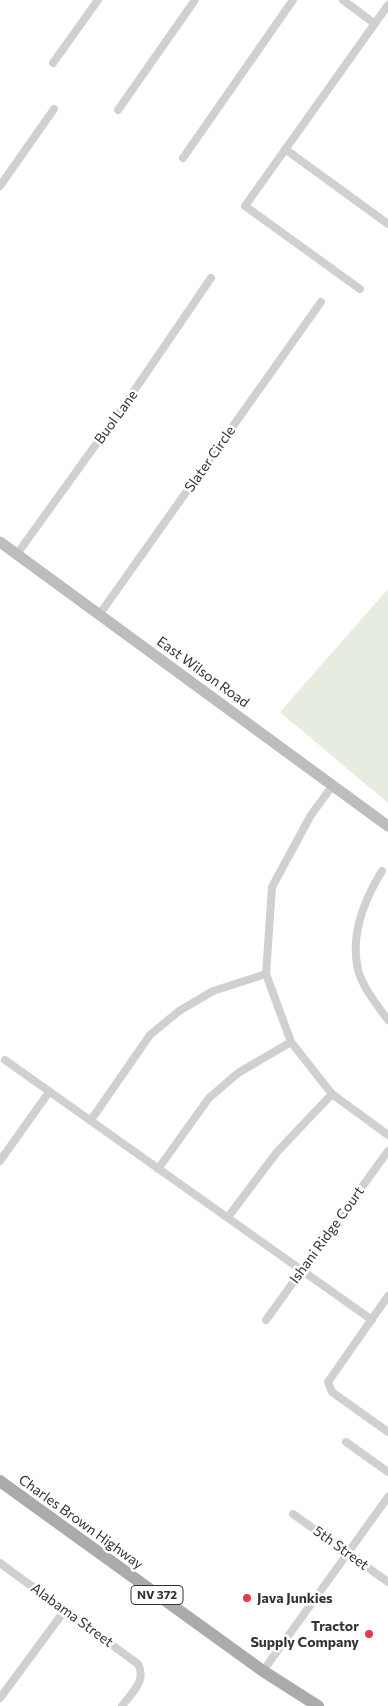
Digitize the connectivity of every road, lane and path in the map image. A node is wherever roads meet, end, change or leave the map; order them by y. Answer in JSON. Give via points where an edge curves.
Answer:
{"nodes":[{"id":1,"x":98,"y":0,"type":"edge"},
{"id":2,"x":195,"y":0,"type":"edge"},
{"id":3,"x":293,"y":0,"type":"edge"},
{"id":4,"x":343,"y":0,"type":"edge"},
{"id":5,"x":388,"y":5,"type":"edge"},
{"id":6,"x":376,"y":24,"type":"junction"},
{"id":7,"x":53,"y":63,"type":"dead end"},
{"id":8,"x":54,"y":109,"type":"dead end"},
{"id":9,"x":118,"y":110,"type":"dead end"},
{"id":10,"x":285,"y":149,"type":"junction"},
{"id":11,"x":183,"y":158,"type":"dead end"},
{"id":12,"x":0,"y":186,"type":"edge"},
{"id":13,"x":388,"y":224,"type":"edge"},
{"id":14,"x":211,"y":278,"type":"dead end"},
{"id":15,"x":360,"y":289,"type":"dead end"},
{"id":16,"x":320,"y":302,"type":"dead end"},
{"id":17,"x":0,"y":542,"type":"edge"},
{"id":18,"x":17,"y":554,"type":"junction"},
{"id":19,"x":98,"y":615,"type":"junction"},
{"id":20,"x":332,"y":785,"type":"junction"},
{"id":21,"x":388,"y":826,"type":"edge"},
{"id":22,"x":382,"y":871,"type":"dead end"},
{"id":23,"x":266,"y":974,"type":"junction"},
{"id":24,"x":388,"y":1020,"type":"edge"},
{"id":25,"x":291,"y":1042,"type":"junction"},
{"id":26,"x":5,"y":1060,"type":"dead end"},
{"id":27,"x":49,"y":1092,"type":"junction"},
{"id":28,"x":332,"y":1094,"type":"junction"},
{"id":29,"x":90,"y":1120,"type":"junction"},
{"id":30,"x":388,"y":1136,"type":"edge"},
{"id":31,"x":388,"y":1151,"type":"edge"},
{"id":32,"x":0,"y":1161,"type":"edge"},
{"id":33,"x":158,"y":1169,"type":"junction"},
{"id":34,"x":228,"y":1217,"type":"junction"},
{"id":35,"x":302,"y":1269,"type":"junction"},
{"id":36,"x":388,"y":1296,"type":"edge"},
{"id":37,"x":266,"y":1320,"type":"dead end"},
{"id":38,"x":372,"y":1320,"type":"junction"},
{"id":39,"x":388,"y":1432,"type":"edge"},
{"id":40,"x":346,"y":1442,"type":"dead end"},
{"id":41,"x":388,"y":1472,"type":"edge"},
{"id":42,"x":0,"y":1480,"type":"edge"},
{"id":43,"x":388,"y":1497,"type":"edge"},
{"id":44,"x":293,"y":1514,"type":"dead end"},
{"id":45,"x":348,"y":1553,"type":"junction"},
{"id":46,"x":0,"y":1563,"type":"edge"},
{"id":47,"x":388,"y":1582,"type":"edge"},
{"id":48,"x":65,"y":1610,"type":"junction"},
{"id":49,"x":263,"y":1671,"type":"junction"},
{"id":50,"x":0,"y":1698,"type":"edge"},
{"id":51,"x":122,"y":1706,"type":"edge"},
{"id":52,"x":318,"y":1706,"type":"edge"}],
"edges":[{"from":1,"to":7,"type":"street"},
{"from":2,"to":9,"type":"street"},
{"from":3,"to":11,"type":"street"},
{"from":4,"to":6,"type":"street"},
{"from":5,"to":6,"type":"street"},
{"from":6,"to":10,"type":"street"},
{"from":8,"to":12,"type":"street"},
{"from":10,"to":13,"type":"street"},
{"from":10,"to":15,"type":"street","via":[[245,206]]},
{"from":14,"to":18,"type":"street","name":"Buol Lane"},
{"from":16,"to":19,"type":"street","name":"Slater Circle"},
{"from":17,"to":18,"type":"street","name":"East Wilson Road"},
{"from":18,"to":19,"type":"street","name":"East Wilson Road"},
{"from":19,"to":20,"type":"street","name":"East Wilson Road"},
{"from":20,"to":21,"type":"street","name":"East Wilson Road"},
{"from":20,"to":23,"type":"street","via":[[311,815],[272,887]]},
{"from":22,"to":24,"type":"street","via":[[362,911],[356,943],[358,971]]},
{"from":23,"to":25,"type":"street"},
{"from":23,"to":29,"type":"street","via":[[213,991],[150,1035]]},
{"from":25,"to":28,"type":"street"},
{"from":25,"to":33,"type":"street","via":[[238,1074],[209,1098]]},
{"from":26,"to":27,"type":"street"},
{"from":27,"to":29,"type":"street"},
{"from":27,"to":32,"type":"street"},
{"from":28,"to":30,"type":"street"},
{"from":28,"to":34,"type":"street","via":[[277,1152]]},
{"from":29,"to":33,"type":"street"},
{"from":31,"to":35,"type":"street","name":"Ishani Ridge Court"},
{"from":33,"to":34,"type":"street"},
{"from":34,"to":35,"type":"street"},
{"from":35,"to":37,"type":"street","name":"Ishani Ridge Court"},
{"from":35,"to":38,"type":"street"},
{"from":36,"to":38,"type":"street"},
{"from":38,"to":39,"type":"street","via":[[328,1382],[332,1392]]},
{"from":40,"to":41,"type":"street"},
{"from":42,"to":49,"type":"main road","name":"Charles Brown Highway","number":"NV 372"},
{"from":43,"to":45,"type":"street"},
{"from":44,"to":45,"type":"street","name":"5th Street"},
{"from":45,"to":47,"type":"street","name":"5th Street"},
{"from":45,"to":49,"type":"street"},
{"from":46,"to":48,"type":"street","name":"Alabama Street"},
{"from":48,"to":50,"type":"street"},
{"from":48,"to":51,"type":"street","name":"Alabama Street","via":[[138,1664],[140,1681]]},
{"from":49,"to":52,"type":"main road","name":"Charles Brown Highway","number":"NV 372"}]}
